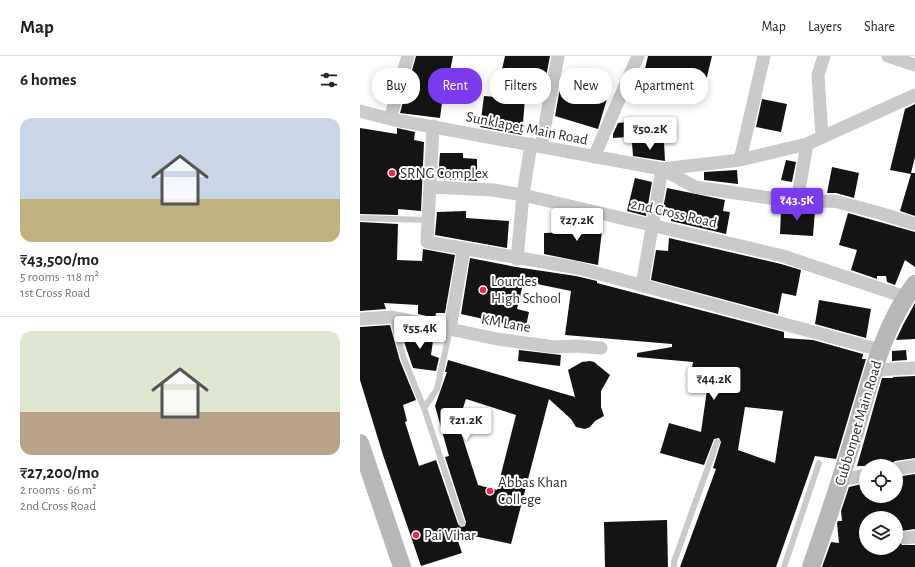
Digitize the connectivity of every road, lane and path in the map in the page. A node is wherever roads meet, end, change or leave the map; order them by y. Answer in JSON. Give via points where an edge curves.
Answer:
{"nodes":[{"id":1,"x":408,"y":56,"type":"edge"},
{"id":2,"x":558,"y":56,"type":"edge"},
{"id":3,"x":638,"y":56,"type":"edge"},
{"id":4,"x":764,"y":56,"type":"edge"},
{"id":5,"x":824,"y":56,"type":"edge"},
{"id":6,"x":888,"y":56,"type":"edge"},
{"id":7,"x":915,"y":65,"type":"edge"},
{"id":8,"x":915,"y":94,"type":"edge"},
{"id":9,"x":360,"y":111,"type":"edge"},
{"id":10,"x":390,"y":118,"type":"junction"},
{"id":11,"x":433,"y":126,"type":"junction"},
{"id":12,"x":822,"y":136,"type":"junction"},
{"id":13,"x":807,"y":144,"type":"junction"},
{"id":14,"x":536,"y":145,"type":"junction"},
{"id":15,"x":594,"y":157,"type":"junction"},
{"id":16,"x":740,"y":160,"type":"junction"},
{"id":17,"x":662,"y":169,"type":"junction"},
{"id":18,"x":430,"y":187,"type":"junction"},
{"id":19,"x":523,"y":195,"type":"junction"},
{"id":20,"x":797,"y":202,"type":"junction"},
{"id":21,"x":360,"y":218,"type":"edge"},
{"id":22,"x":427,"y":220,"type":"junction"},
{"id":23,"x":652,"y":224,"type":"junction"},
{"id":24,"x":915,"y":224,"type":"edge"},
{"id":25,"x":464,"y":248,"type":"junction"},
{"id":26,"x":517,"y":258,"type":"junction"},
{"id":27,"x":642,"y":286,"type":"junction"},
{"id":28,"x":910,"y":291,"type":"edge"},
{"id":29,"x":392,"y":317,"type":"junction"},
{"id":30,"x":360,"y":319,"type":"edge"},
{"id":31,"x":450,"y":329,"type":"junction"},
{"id":32,"x":601,"y":348,"type":"dead end"},
{"id":33,"x":880,"y":350,"type":"junction"},
{"id":34,"x":915,"y":368,"type":"edge"},
{"id":35,"x":874,"y":370,"type":"junction"},
{"id":36,"x":424,"y":408,"type":"junction"},
{"id":37,"x":717,"y":442,"type":"dead end"},
{"id":38,"x":360,"y":443,"type":"edge"},
{"id":39,"x":819,"y":463,"type":"dead end"},
{"id":40,"x":915,"y":466,"type":"edge"},
{"id":41,"x":903,"y":468,"type":"edge"},
{"id":42,"x":859,"y":476,"type":"edge"},
{"id":43,"x":366,"y":480,"type":"edge"},
{"id":44,"x":841,"y":480,"type":"junction"},
{"id":45,"x":462,"y":524,"type":"dead end"},
{"id":46,"x":402,"y":567,"type":"edge"},
{"id":47,"x":674,"y":567,"type":"edge"},
{"id":48,"x":784,"y":567,"type":"edge"},
{"id":49,"x":811,"y":567,"type":"edge"}],
"edges":[{"from":1,"to":10,"type":"street"},
{"from":2,"to":14,"type":"street"},
{"from":3,"to":15,"type":"street"},
{"from":4,"to":16,"type":"street"},
{"from":5,"to":12,"type":"street","via":[[818,75]]},
{"from":6,"to":7,"type":"street"},
{"from":8,"to":12,"type":"street","name":"Sunklapet Main Road"},
{"from":9,"to":10,"type":"street","name":"Sunklapet Main Road"},
{"from":10,"to":11,"type":"street","name":"Sunklapet Main Road"},
{"from":11,"to":14,"type":"street","name":"Sunklapet Main Road"},
{"from":11,"to":18,"type":"street"},
{"from":12,"to":13,"type":"street","name":"Sunklapet Main Road"},
{"from":13,"to":16,"type":"street","name":"Sunklapet Main Road"},
{"from":13,"to":20,"type":"street"},
{"from":14,"to":15,"type":"street","name":"Sunklapet Main Road"},
{"from":14,"to":19,"type":"street"},
{"from":15,"to":17,"type":"street","name":"Sunklapet Main Road"},
{"from":16,"to":17,"type":"street","name":"Sunklapet Main Road"},
{"from":17,"to":20,"type":"street","via":[[695,187]]},
{"from":17,"to":23,"type":"street"},
{"from":18,"to":19,"type":"street","name":"2nd Cross Road","via":[[493,190]]},
{"from":18,"to":22,"type":"street"},
{"from":19,"to":23,"type":"street","name":"2nd Cross Road"},
{"from":19,"to":26,"type":"street"},
{"from":20,"to":24,"type":"street","via":[[834,202]]},
{"from":21,"to":22,"type":"lane"},
{"from":22,"to":25,"type":"street","via":[[426,242]]},
{"from":23,"to":27,"type":"street"},
{"from":23,"to":28,"type":"street","name":"2nd Cross Road"},
{"from":25,"to":26,"type":"street"},
{"from":25,"to":31,"type":"street"},
{"from":26,"to":27,"type":"street","via":[[578,268]]},
{"from":27,"to":33,"type":"street"},
{"from":28,"to":33,"type":"street","name":"Cubbonpet Main Road"},
{"from":29,"to":30,"type":"street","name":"KM Lane"},
{"from":29,"to":31,"type":"street","name":"KM Lane"},
{"from":29,"to":36,"type":"lane","via":[[404,359]]},
{"from":31,"to":32,"type":"street","name":"KM Lane","via":[[555,347]]},
{"from":31,"to":36,"type":"lane","via":[[436,389]]},
{"from":33,"to":35,"type":"street","name":"Cubbonpet Main Road"},
{"from":34,"to":35,"type":"street"},
{"from":35,"to":44,"type":"street","name":"Cubbonpet Main Road"},
{"from":36,"to":45,"type":"lane"},
{"from":37,"to":47,"type":"lane"},
{"from":38,"to":43,"type":"street"},
{"from":39,"to":48,"type":"lane"},
{"from":40,"to":41,"type":"street"},
{"from":42,"to":44,"type":"street"},
{"from":43,"to":46,"type":"street"},
{"from":44,"to":49,"type":"street","name":"Cubbonpet Main Road"}]}
